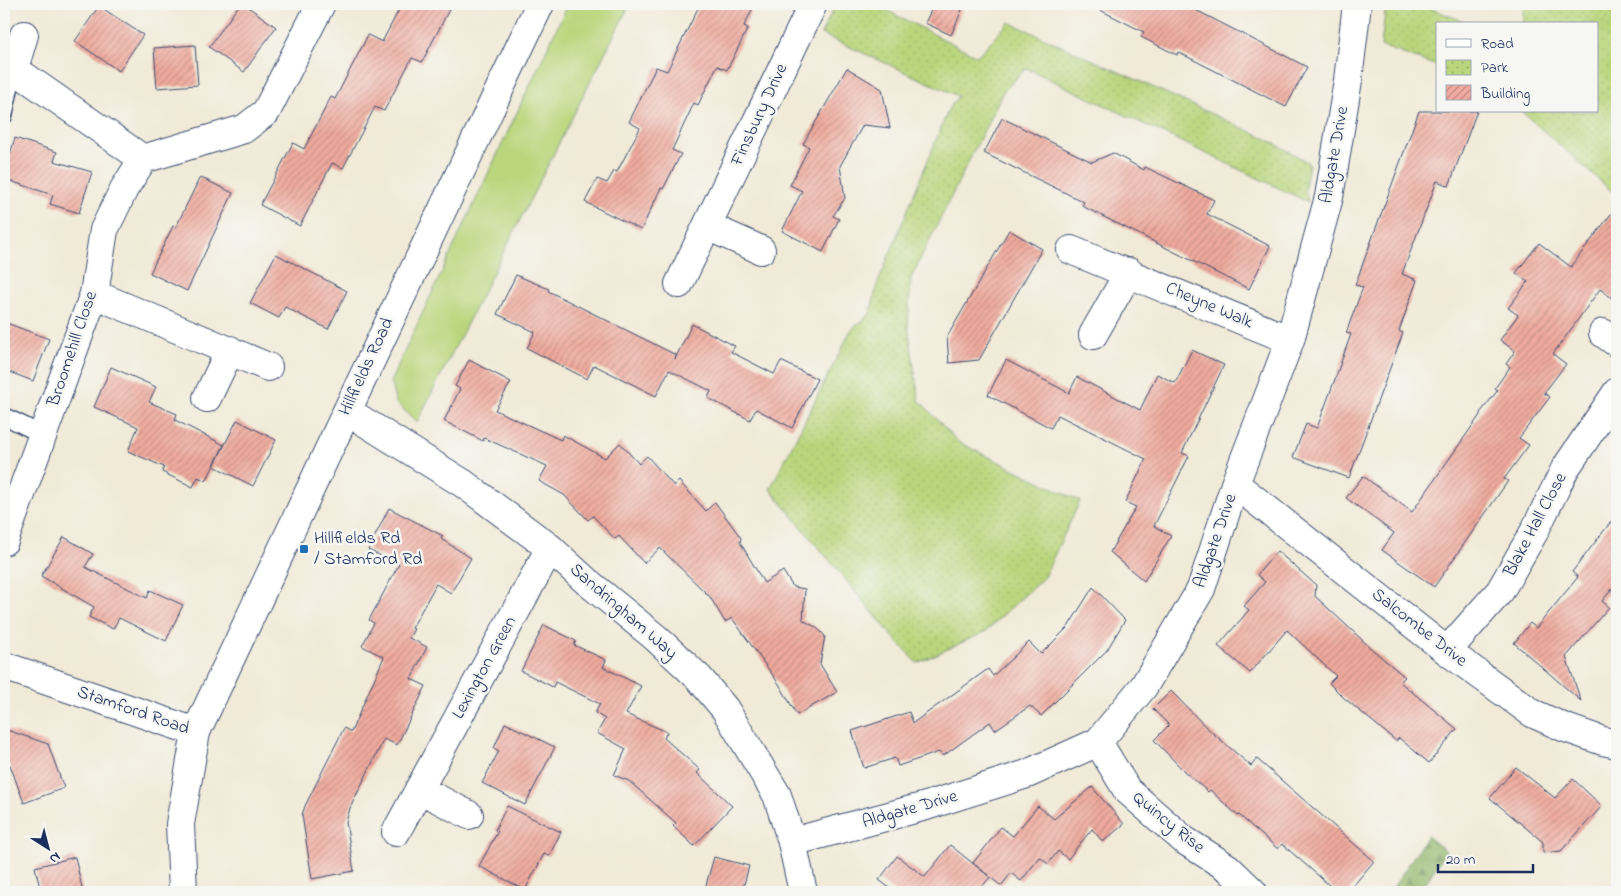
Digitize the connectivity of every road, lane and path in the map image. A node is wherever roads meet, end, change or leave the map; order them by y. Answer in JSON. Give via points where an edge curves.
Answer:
{"nodes":[{"id":1,"x":321,"y":4,"type":"edge"},
{"id":2,"x":540,"y":4,"type":"edge"},
{"id":3,"x":813,"y":4,"type":"edge"},
{"id":4,"x":1348,"y":6,"type":"edge"},
{"id":5,"x":24,"y":35,"type":"dead end"},
{"id":6,"x":9,"y":72,"type":"edge"},
{"id":7,"x":4,"y":116,"type":"edge"},
{"id":8,"x":142,"y":159,"type":"junction"},
{"id":9,"x":707,"y":226,"type":"junction"},
{"id":10,"x":761,"y":250,"type":"dead end"},
{"id":11,"x":1070,"y":250,"type":"dead end"},
{"id":12,"x":1129,"y":272,"type":"junction"},
{"id":13,"x":679,"y":284,"type":"dead end"},
{"id":14,"x":94,"y":294,"type":"junction"},
{"id":15,"x":1092,"y":335,"type":"dead end"},
{"id":16,"x":1290,"y":340,"type":"junction"},
{"id":17,"x":230,"y":350,"type":"junction"},
{"id":18,"x":268,"y":366,"type":"dead end"},
{"id":19,"x":1617,"y":392,"type":"edge"},
{"id":20,"x":207,"y":398,"type":"dead end"},
{"id":21,"x":346,"y":411,"type":"junction"},
{"id":22,"x":4,"y":416,"type":"edge"},
{"id":23,"x":42,"y":435,"type":"junction"},
{"id":24,"x":1236,"y":484,"type":"junction"},
{"id":25,"x":4,"y":541,"type":"edge"},
{"id":26,"x":550,"y":548,"type":"junction"},
{"id":27,"x":1447,"y":651,"type":"junction"},
{"id":28,"x":4,"y":666,"type":"edge"},
{"id":29,"x":196,"y":732,"type":"junction"},
{"id":30,"x":1098,"y":742,"type":"junction"},
{"id":31,"x":1617,"y":744,"type":"edge"},
{"id":32,"x":419,"y":789,"type":"junction"},
{"id":33,"x":469,"y":815,"type":"dead end"},
{"id":34,"x":396,"y":832,"type":"dead end"},
{"id":35,"x":792,"y":842,"type":"junction"},
{"id":36,"x":183,"y":892,"type":"edge"},
{"id":37,"x":803,"y":892,"type":"edge"},
{"id":38,"x":1253,"y":892,"type":"edge"}],
"edges":[{"from":1,"to":8,"type":"street","via":[[266,112],[244,129]]},
{"from":2,"to":21,"type":"street","name":"Hillfields Road"},
{"from":3,"to":9,"type":"street","name":"Finsbury Drive"},
{"from":4,"to":16,"type":"street","name":"Aldgate Drive","via":[[1348,80],[1329,197]]},
{"from":5,"to":6,"type":"street"},
{"from":6,"to":7,"type":"lane"},
{"from":6,"to":8,"type":"street"},
{"from":8,"to":14,"type":"street","name":"Broomehill Close","via":[[104,230]]},
{"from":9,"to":10,"type":"street"},
{"from":9,"to":13,"type":"street","name":"Finsbury Drive"},
{"from":11,"to":12,"type":"street","name":"Cheyne Walk"},
{"from":12,"to":15,"type":"street"},
{"from":12,"to":16,"type":"street","name":"Cheyne Walk"},
{"from":14,"to":17,"type":"street"},
{"from":14,"to":23,"type":"street","name":"Broomehill Close"},
{"from":16,"to":24,"type":"street","name":"Aldgate Drive"},
{"from":17,"to":18,"type":"street"},
{"from":17,"to":20,"type":"street"},
{"from":19,"to":27,"type":"street","name":"Blake Hall Close","via":[[1565,469],[1500,591]]},
{"from":21,"to":26,"type":"street","name":"Sandringham Way","via":[[464,484]]},
{"from":21,"to":29,"type":"street","name":"Hillfields Road"},
{"from":22,"to":23,"type":"lane"},
{"from":23,"to":25,"type":"street","name":"Broomehill Close"},
{"from":24,"to":27,"type":"street","name":"Salcombe Drive"},
{"from":24,"to":30,"type":"street","name":"Aldgate Drive","via":[[1201,589],[1144,686]]},
{"from":26,"to":32,"type":"street","name":"Lexington Green"},
{"from":26,"to":35,"type":"street","name":"Sandringham Way","via":[[656,638],[699,678],[725,709],[778,795]]},
{"from":27,"to":31,"type":"street","name":"Salcombe Drive","via":[[1532,713],[1564,728]]},
{"from":28,"to":29,"type":"street","name":"Stamford Road"},
{"from":29,"to":36,"type":"street","name":"Stamford Road","via":[[180,824]]},
{"from":30,"to":35,"type":"street","name":"Aldgate Drive","via":[[1027,774],[926,806]]},
{"from":30,"to":38,"type":"street","name":"Quincy Rise","via":[[1126,790],[1184,840],[1228,868]]},
{"from":32,"to":33,"type":"street"},
{"from":32,"to":34,"type":"street","name":"Lexington Green"},
{"from":35,"to":37,"type":"street","name":"Sandringham Way"}]}
